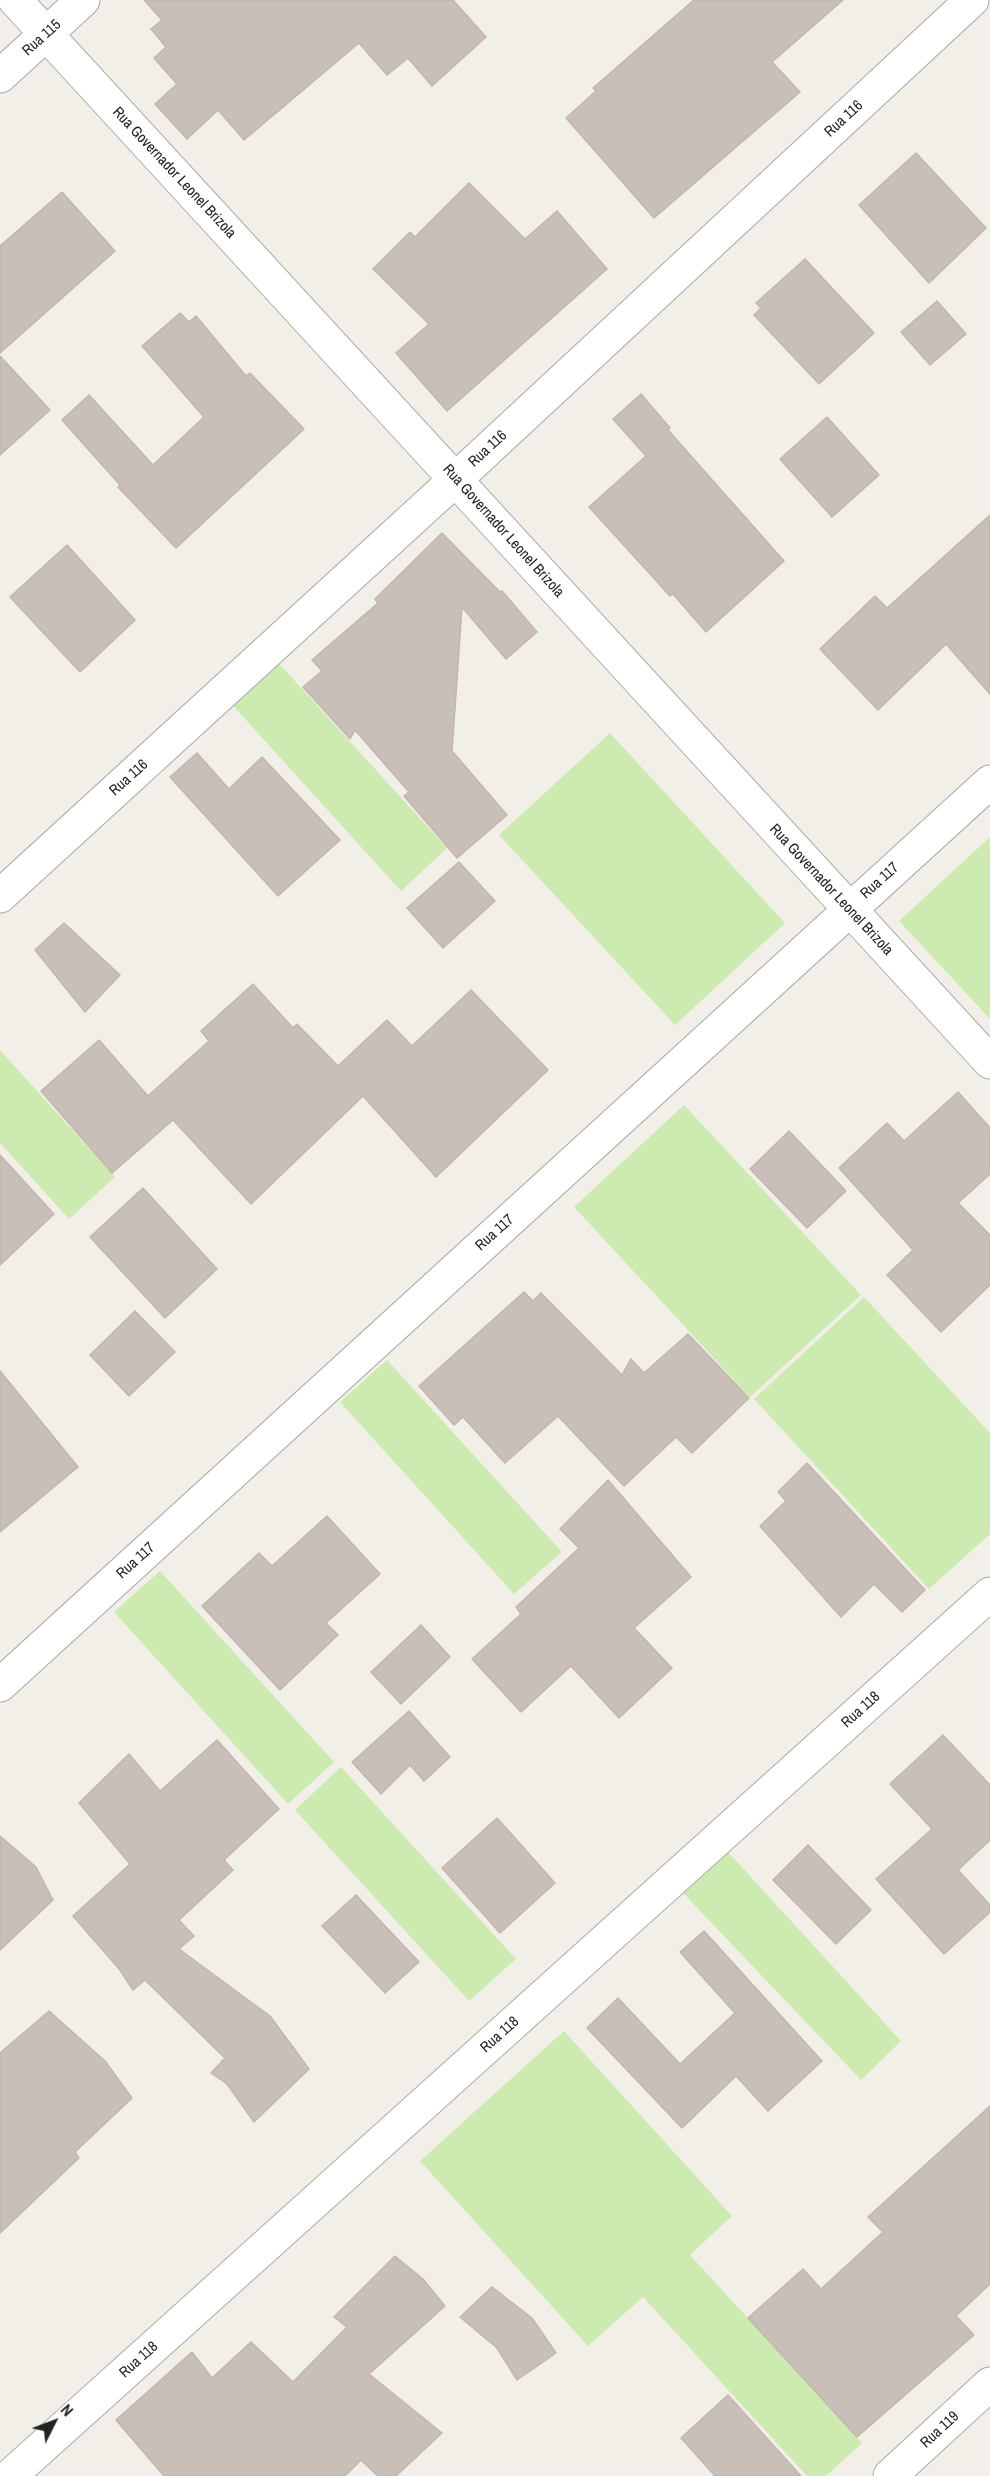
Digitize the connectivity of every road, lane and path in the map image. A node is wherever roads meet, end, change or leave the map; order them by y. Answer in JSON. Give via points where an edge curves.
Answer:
{"nodes":[{"id":1,"x":15,"y":0,"type":"edge"},
{"id":2,"x":83,"y":0,"type":"edge"},
{"id":3,"x":972,"y":0,"type":"edge"},
{"id":4,"x":46,"y":34,"type":"junction"},
{"id":5,"x":0,"y":76,"type":"edge"},
{"id":6,"x":456,"y":478,"type":"junction"},
{"id":7,"x":990,"y":782,"type":"edge"},
{"id":8,"x":0,"y":896,"type":"edge"},
{"id":9,"x":848,"y":910,"type":"junction"},
{"id":10,"x":990,"y":1062,"type":"edge"},
{"id":11,"x":990,"y":1594,"type":"edge"},
{"id":12,"x":0,"y":1685,"type":"edge"},
{"id":13,"x":990,"y":2384,"type":"edge"},
{"id":14,"x":10,"y":2476,"type":"edge"},
{"id":15,"x":890,"y":2476,"type":"edge"}],
"edges":[{"from":1,"to":4,"type":"street","name":"Rua Governador Leonel Brizola"},
{"from":2,"to":4,"type":"street","name":"Rua 115"},
{"from":3,"to":6,"type":"street","name":"Rua 116"},
{"from":4,"to":5,"type":"street","name":"Rua 115"},
{"from":4,"to":6,"type":"street","name":"Rua Governador Leonel Brizola"},
{"from":6,"to":8,"type":"street","name":"Rua 116"},
{"from":6,"to":9,"type":"street","name":"Rua Governador Leonel Brizola"},
{"from":7,"to":9,"type":"street","name":"Rua 117"},
{"from":9,"to":10,"type":"street","name":"Rua Governador Leonel Brizola"},
{"from":9,"to":12,"type":"street","name":"Rua 117"},
{"from":11,"to":14,"type":"street","name":"Rua 118"},
{"from":13,"to":15,"type":"street","name":"Rua 119"}]}
